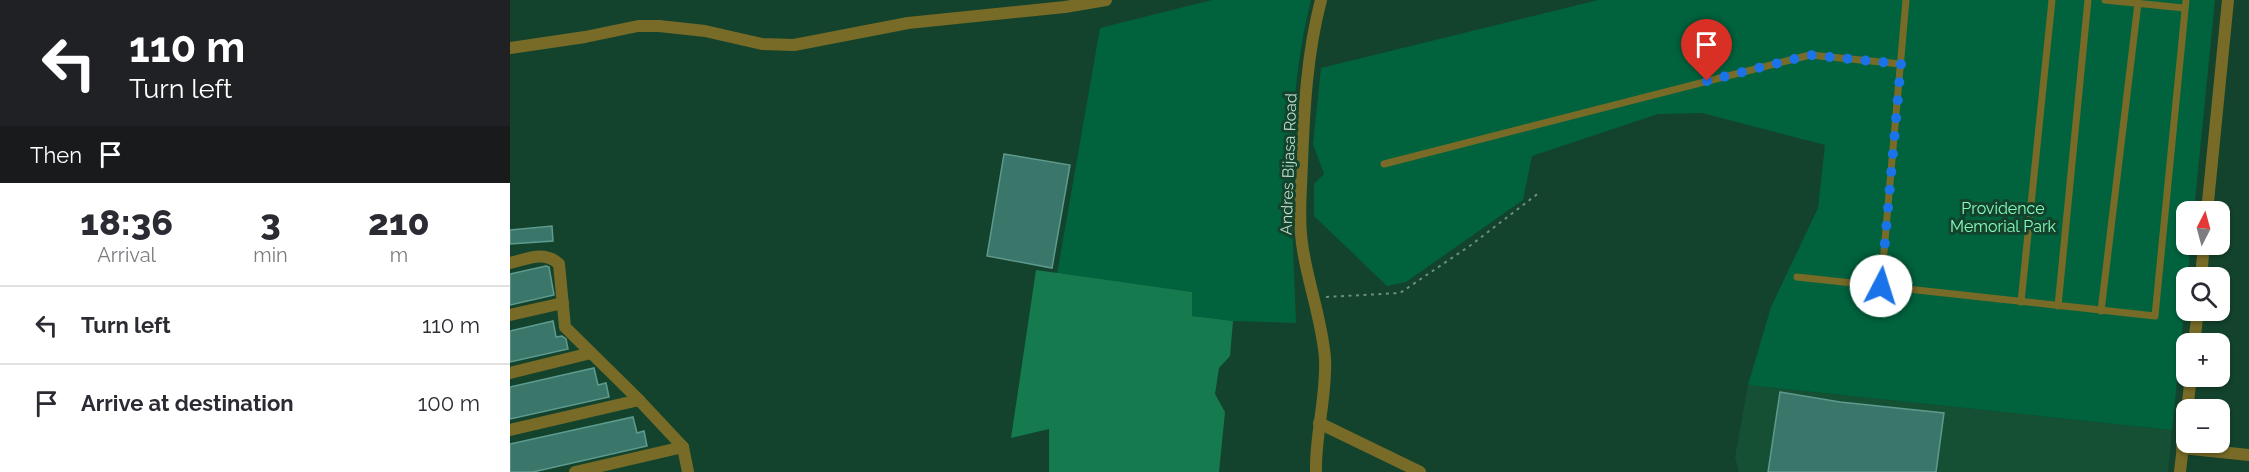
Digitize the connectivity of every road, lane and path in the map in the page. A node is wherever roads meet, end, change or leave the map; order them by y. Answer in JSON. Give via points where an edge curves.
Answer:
{"nodes":[{"id":1,"x":1106,"y":0,"type":"edge"},
{"id":2,"x":1321,"y":0,"type":"edge"},
{"id":3,"x":1906,"y":0,"type":"edge"},
{"id":4,"x":2052,"y":0,"type":"edge"},
{"id":5,"x":2088,"y":0,"type":"edge"},
{"id":6,"x":2105,"y":0,"type":"edge"},
{"id":7,"x":2186,"y":0,"type":"edge"},
{"id":8,"x":2228,"y":0,"type":"edge"},
{"id":9,"x":2138,"y":3,"type":"junction"},
{"id":10,"x":2184,"y":8,"type":"junction"},
{"id":11,"x":510,"y":48,"type":"edge"},
{"id":12,"x":1901,"y":64,"type":"junction"},
{"id":13,"x":1384,"y":164,"type":"dead end"},
{"id":14,"x":1540,"y":192,"type":"dead end"},
{"id":15,"x":2208,"y":201,"type":"edge"},
{"id":16,"x":510,"y":263,"type":"edge"},
{"id":17,"x":1797,"y":277,"type":"dead end"},
{"id":18,"x":1881,"y":286,"type":"junction"},
{"id":19,"x":1314,"y":298,"type":"junction"},
{"id":20,"x":2021,"y":302,"type":"junction"},
{"id":21,"x":563,"y":303,"type":"junction"},
{"id":22,"x":2058,"y":306,"type":"junction"},
{"id":23,"x":2101,"y":311,"type":"junction"},
{"id":24,"x":510,"y":315,"type":"edge"},
{"id":25,"x":591,"y":353,"type":"junction"},
{"id":26,"x":510,"y":373,"type":"edge"},
{"id":27,"x":639,"y":400,"type":"junction"},
{"id":28,"x":1319,"y":423,"type":"junction"},
{"id":29,"x":510,"y":430,"type":"edge"},
{"id":30,"x":682,"y":447,"type":"junction"},
{"id":31,"x":2182,"y":453,"type":"edge"},
{"id":32,"x":2230,"y":453,"type":"edge"},
{"id":33,"x":2249,"y":455,"type":"edge"},
{"id":34,"x":575,"y":472,"type":"edge"},
{"id":35,"x":688,"y":472,"type":"edge"},
{"id":36,"x":1316,"y":472,"type":"edge"},
{"id":37,"x":1420,"y":472,"type":"edge"},
{"id":38,"x":2180,"y":472,"type":"edge"}],
"edges":[{"from":1,"to":11,"type":"street","via":[[908,23],[794,45],[762,44],[705,31],[638,26]]},
{"from":2,"to":19,"type":"street","name":"Andres Bijasa Road","via":[[1304,110],[1301,184],[1303,250]]},
{"from":3,"to":12,"type":"lane"},
{"from":4,"to":20,"type":"lane"},
{"from":5,"to":22,"type":"lane"},
{"from":6,"to":9,"type":"lane"},
{"from":7,"to":10,"type":"lane"},
{"from":8,"to":15,"type":"street"},
{"from":9,"to":10,"type":"lane"},
{"from":9,"to":23,"type":"lane"},
{"from":10,"to":23,"type":"lane","via":[[2155,316]]},
{"from":12,"to":13,"type":"lane","via":[[1810,55]]},
{"from":12,"to":18,"type":"lane"},
{"from":14,"to":19,"type":"path","via":[[1400,293]]},
{"from":16,"to":21,"type":"street","via":[[543,255],[552,258],[559,264]]},
{"from":17,"to":18,"type":"lane"},
{"from":18,"to":20,"type":"lane"},
{"from":19,"to":28,"type":"street","name":"Andres Bijasa Road","via":[[1325,359]]},
{"from":20,"to":22,"type":"lane"},
{"from":21,"to":24,"type":"street"},
{"from":21,"to":25,"type":"street","via":[[565,327]]},
{"from":22,"to":23,"type":"lane"},
{"from":25,"to":26,"type":"street"},
{"from":25,"to":27,"type":"street"},
{"from":27,"to":29,"type":"street"},
{"from":27,"to":30,"type":"street"},
{"from":28,"to":36,"type":"street","name":"Andres Bijasa Road"},
{"from":28,"to":37,"type":"street"},
{"from":30,"to":34,"type":"street"},
{"from":30,"to":35,"type":"street"},
{"from":31,"to":38,"type":"street"},
{"from":32,"to":33,"type":"street"}]}
